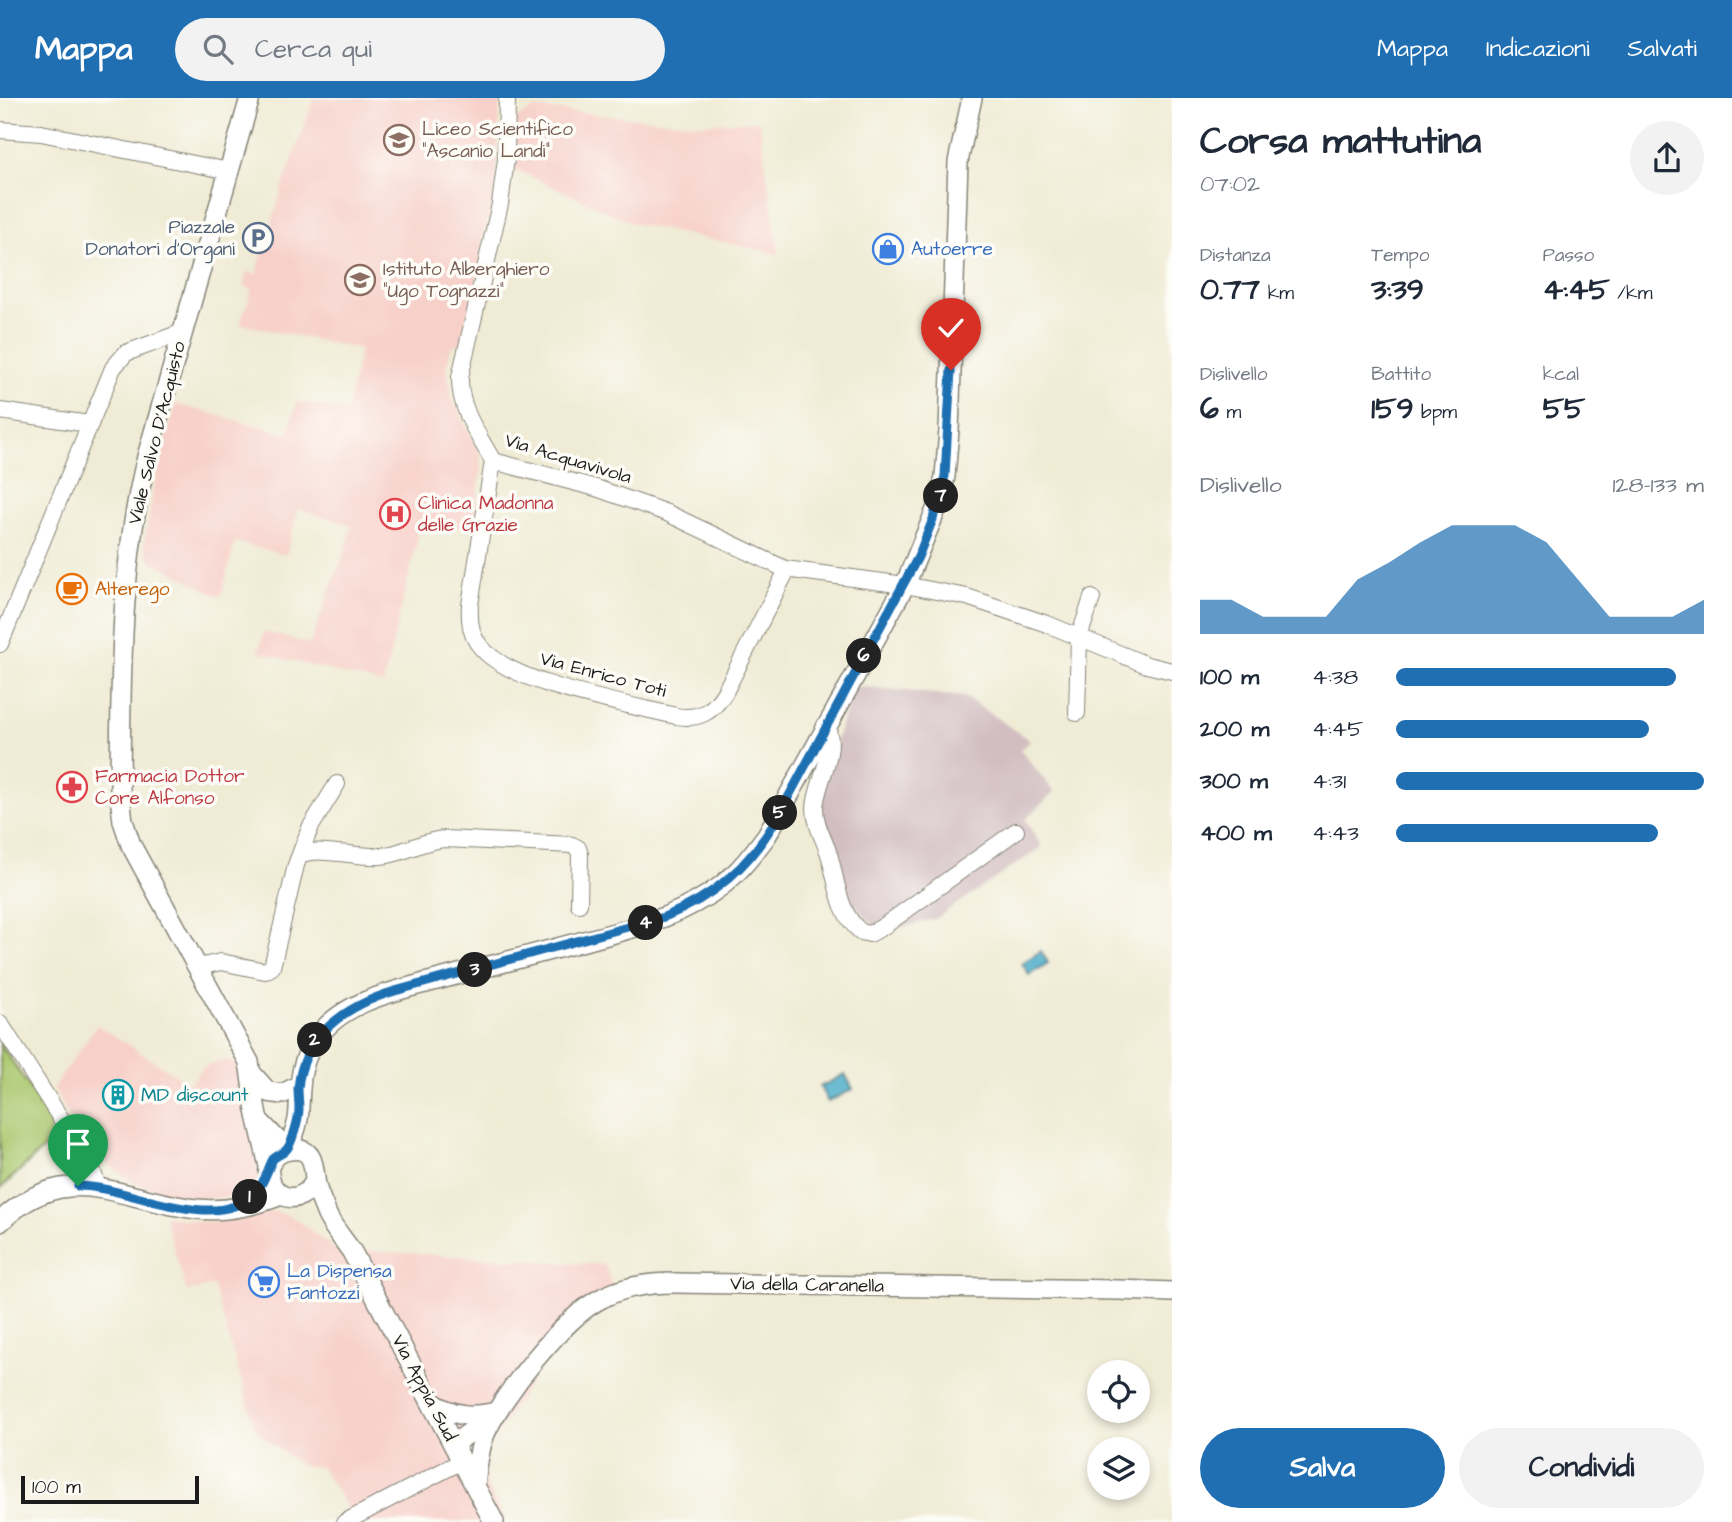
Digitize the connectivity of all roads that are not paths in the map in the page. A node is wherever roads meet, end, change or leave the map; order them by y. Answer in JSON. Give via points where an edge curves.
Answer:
{"nodes":[{"id":1,"x":250,"y":98,"type":"edge"},
{"id":2,"x":508,"y":98,"type":"edge"},
{"id":3,"x":972,"y":98,"type":"edge"},
{"id":4,"x":3,"y":130,"type":"edge"},
{"id":5,"x":0,"y":147,"type":"edge"},
{"id":6,"x":229,"y":171,"type":"junction"},
{"id":7,"x":183,"y":332,"type":"junction"},
{"id":8,"x":0,"y":411,"type":"edge"},
{"id":9,"x":89,"y":424,"type":"junction"},
{"id":10,"x":493,"y":461,"type":"junction"},
{"id":11,"x":787,"y":570,"type":"junction"},
{"id":12,"x":905,"y":585,"type":"junction"},
{"id":13,"x":1092,"y":598,"type":"dead end"},
{"id":14,"x":1079,"y":637,"type":"junction"},
{"id":15,"x":0,"y":644,"type":"edge"},
{"id":16,"x":1172,"y":671,"type":"edge"},
{"id":17,"x":1077,"y":713,"type":"dead end"},
{"id":18,"x":825,"y":725,"type":"junction"},
{"id":19,"x":337,"y":784,"type":"dead end"},
{"id":20,"x":1016,"y":831,"type":"dead end"},
{"id":21,"x":300,"y":855,"type":"junction"},
{"id":22,"x":579,"y":904,"type":"dead end"},
{"id":23,"x":198,"y":967,"type":"junction"},
{"id":24,"x":0,"y":1023,"type":"edge"},
{"id":25,"x":252,"y":1074,"type":"junction"},
{"id":26,"x":298,"y":1086,"type":"junction"},
{"id":27,"x":299,"y":1110,"type":"junction"},
{"id":28,"x":259,"y":1121,"type":"junction"},
{"id":29,"x":287,"y":1150,"type":"junction"},
{"id":30,"x":310,"y":1157,"type":"junction"},
{"id":31,"x":269,"y":1170,"type":"junction"},
{"id":32,"x":315,"y":1181,"type":"junction"},
{"id":33,"x":98,"y":1187,"type":"junction"},
{"id":34,"x":289,"y":1196,"type":"junction"},
{"id":35,"x":231,"y":1209,"type":"junction"},
{"id":36,"x":329,"y":1219,"type":"junction"},
{"id":37,"x":0,"y":1222,"type":"edge"},
{"id":38,"x":1172,"y":1292,"type":"edge"},
{"id":39,"x":432,"y":1402,"type":"junction"},
{"id":40,"x":496,"y":1412,"type":"junction"},
{"id":41,"x":458,"y":1453,"type":"junction"},
{"id":42,"x":475,"y":1486,"type":"junction"},
{"id":43,"x":345,"y":1522,"type":"edge"},
{"id":44,"x":494,"y":1522,"type":"edge"}],
"edges":[{"from":1,"to":6,"type":"main road","name":"Viale Salvo D'Acquisto"},
{"from":2,"to":10,"type":"street","name":"Via Acquavivola","via":[[500,204],[460,377],[465,411]]},
{"from":3,"to":12,"type":"main road","via":[[957,181],[946,469],[933,519]]},
{"from":4,"to":5,"type":"street"},
{"from":4,"to":6,"type":"street","via":[[62,137]]},
{"from":6,"to":7,"type":"main road","name":"Viale Salvo D'Acquisto"},
{"from":7,"to":9,"type":"street","via":[[120,358]]},
{"from":7,"to":23,"type":"main road","name":"Viale Salvo D'Acquisto","via":[[131,534],[124,599],[120,796],[128,839]]},
{"from":8,"to":9,"type":"street"},
{"from":9,"to":15,"type":"street"},
{"from":10,"to":11,"type":"street","name":"Via Acquavivola","via":[[659,510]]},
{"from":10,"to":11,"type":"street","name":"Via Enrico Toti","via":[[470,606],[471,628],[484,651],[532,679],[676,716],[701,716],[714,708],[725,692]]},
{"from":11,"to":12,"type":"street","name":"Via Acquavivola"},
{"from":12,"to":14,"type":"street","name":"Via Acquavivola","via":[[985,602]]},
{"from":12,"to":18,"type":"main road"},
{"from":13,"to":14,"type":"street"},
{"from":14,"to":16,"type":"street","name":"Via Acquavivola"},
{"from":14,"to":17,"type":"street"},
{"from":18,"to":20,"type":"street","via":[[831,746],[816,797],[816,816],[839,896],[859,932],[870,934],[884,926]]},
{"from":18,"to":26,"type":"main road","via":[[767,835],[738,871],[710,894],[646,923],[366,1002],[321,1033]]},
{"from":19,"to":21,"type":"street","via":[[310,828]]},
{"from":21,"to":22,"type":"street","via":[[388,855],[444,839],[572,845],[580,854]]},
{"from":21,"to":23,"type":"street","via":[[273,972],[221,962]]},
{"from":23,"to":25,"type":"main road","name":"Viale Salvo D'Acquisto","via":[[242,1046]]},
{"from":24,"to":33,"type":"street","via":[[82,1152]]},
{"from":25,"to":26,"type":"main road","via":[[268,1092],[289,1093]]},
{"from":25,"to":28,"type":"main road","name":"Viale Salvo D'Acquisto"},
{"from":26,"to":27,"type":"main road"},
{"from":27,"to":29,"type":"main road"},
{"from":27,"to":30,"type":"main road"},
{"from":28,"to":29,"type":"main road"},
{"from":28,"to":31,"type":"main road","name":"Viale Salvo D'Acquisto"},
{"from":29,"to":30,"type":"main road"},
{"from":29,"to":31,"type":"main road","via":[[279,1153]]},
{"from":30,"to":32,"type":"main road"},
{"from":31,"to":34,"type":"main road","via":[[270,1183]]},
{"from":31,"to":35,"type":"main road","via":[[256,1192]]},
{"from":32,"to":34,"type":"main road","via":[[311,1188]]},
{"from":32,"to":36,"type":"main road","name":"Via Appia Sud"},
{"from":33,"to":35,"type":"main road","via":[[178,1206]]},
{"from":33,"to":37,"type":"main road","via":[[43,1192]]},
{"from":34,"to":35,"type":"main road"},
{"from":34,"to":36,"type":"main road"},
{"from":36,"to":39,"type":"main road","name":"Via Appia Sud","via":[[352,1252]]},
{"from":38,"to":40,"type":"main road","name":"Via della Caranella","via":[[638,1286],[605,1296],[575,1316]]},
{"from":39,"to":40,"type":"main road","via":[[460,1416]]},
{"from":39,"to":41,"type":"main road","name":"Via Appia Sud"},
{"from":40,"to":41,"type":"main road","name":"Via della Caranella"},
{"from":40,"to":42,"type":"main road","name":"Via della Caranella","via":[[480,1448]]},
{"from":41,"to":42,"type":"main road","name":"Via Appia Sud"},
{"from":41,"to":43,"type":"street"},
{"from":42,"to":44,"type":"main road","name":"Via Appia Sud"}]}
